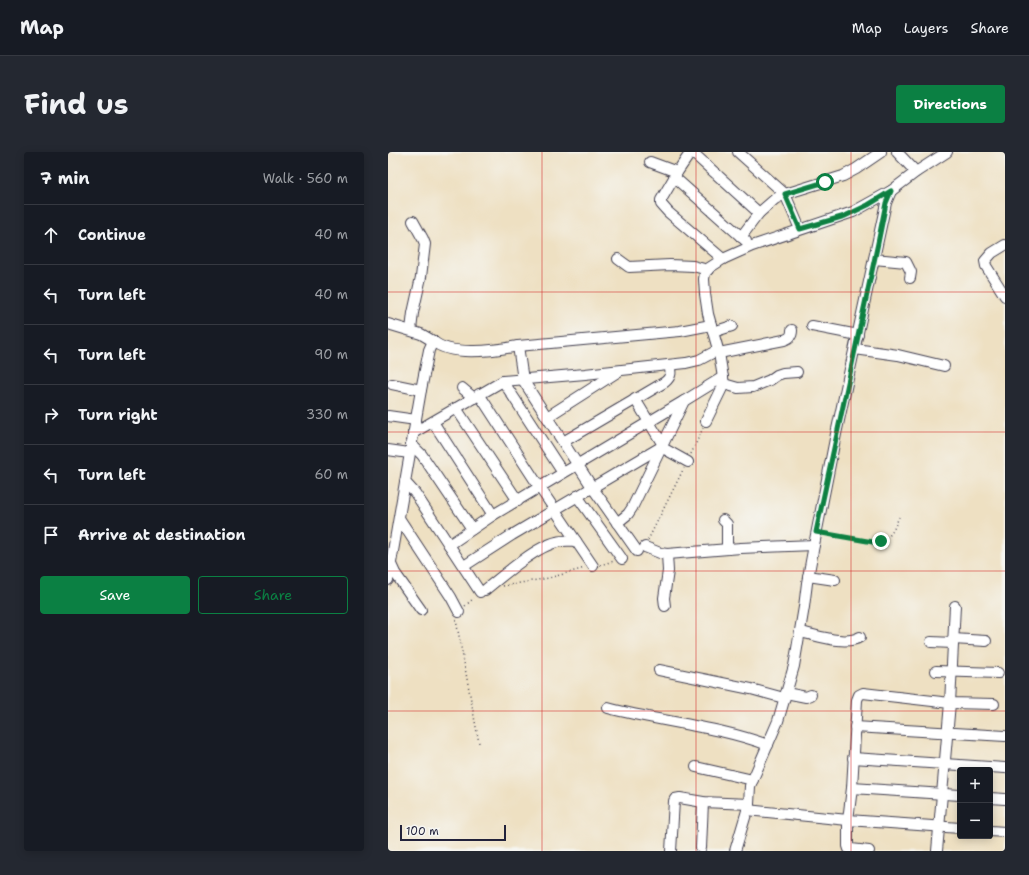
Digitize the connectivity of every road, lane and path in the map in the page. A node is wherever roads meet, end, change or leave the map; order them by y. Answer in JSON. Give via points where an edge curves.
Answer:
{"nodes":[{"id":1,"x":691,"y":152,"type":"edge"},
{"id":2,"x":738,"y":152,"type":"edge"},
{"id":3,"x":897,"y":152,"type":"edge"},
{"id":4,"x":946,"y":152,"type":"edge"},
{"id":5,"x":876,"y":153,"type":"edge"},
{"id":6,"x":650,"y":162,"type":"dead end"},
{"id":7,"x":916,"y":172,"type":"junction"},
{"id":8,"x":675,"y":175,"type":"junction"},
{"id":9,"x":891,"y":191,"type":"junction"},
{"id":10,"x":785,"y":194,"type":"junction"},
{"id":11,"x":759,"y":213,"type":"junction"},
{"id":12,"x":413,"y":221,"type":"dead end"},
{"id":13,"x":800,"y":229,"type":"junction"},
{"id":14,"x":741,"y":237,"type":"junction"},
{"id":15,"x":1005,"y":245,"type":"edge"},
{"id":16,"x":752,"y":246,"type":"junction"},
{"id":17,"x":618,"y":259,"type":"dead end"},
{"id":18,"x":723,"y":259,"type":"junction"},
{"id":19,"x":874,"y":260,"type":"junction"},
{"id":20,"x":708,"y":270,"type":"junction"},
{"id":21,"x":910,"y":278,"type":"dead end"},
{"id":22,"x":1005,"y":296,"type":"edge"},
{"id":23,"x":388,"y":324,"type":"edge"},
{"id":24,"x":732,"y":326,"type":"dead end"},
{"id":25,"x":812,"y":326,"type":"dead end"},
{"id":26,"x":712,"y":328,"type":"junction"},
{"id":27,"x":411,"y":330,"type":"junction"},
{"id":28,"x":792,"y":330,"type":"dead end"},
{"id":29,"x":858,"y":335,"type":"junction"},
{"id":30,"x":433,"y":341,"type":"junction"},
{"id":31,"x":518,"y":346,"type":"junction"},
{"id":32,"x":855,"y":348,"type":"junction"},
{"id":33,"x":718,"y":352,"type":"junction"},
{"id":34,"x":669,"y":365,"type":"junction"},
{"id":35,"x":944,"y":366,"type":"dead end"},
{"id":36,"x":621,"y":370,"type":"junction"},
{"id":37,"x":797,"y":372,"type":"dead end"},
{"id":38,"x":523,"y":380,"type":"junction"},
{"id":39,"x":502,"y":381,"type":"junction"},
{"id":40,"x":724,"y":381,"type":"junction"},
{"id":41,"x":392,"y":384,"type":"dead end"},
{"id":42,"x":462,"y":388,"type":"dead end"},
{"id":43,"x":421,"y":390,"type":"junction"},
{"id":44,"x":477,"y":396,"type":"junction"},
{"id":45,"x":635,"y":399,"type":"junction"},
{"id":46,"x":684,"y":401,"type":"junction"},
{"id":47,"x":456,"y":408,"type":"junction"},
{"id":48,"x":388,"y":416,"type":"edge"},
{"id":49,"x":547,"y":417,"type":"junction"},
{"id":50,"x":416,"y":420,"type":"junction"},
{"id":51,"x":706,"y":421,"type":"dead end"},
{"id":52,"x":433,"y":422,"type":"junction"},
{"id":53,"x":649,"y":422,"type":"junction"},
{"id":54,"x":413,"y":433,"type":"junction"},
{"id":55,"x":563,"y":442,"type":"junction"},
{"id":56,"x":662,"y":446,"type":"junction"},
{"id":57,"x":410,"y":449,"type":"junction"},
{"id":58,"x":388,"y":450,"type":"edge"},
{"id":59,"x":688,"y":462,"type":"dead end"},
{"id":60,"x":578,"y":465,"type":"junction"},
{"id":61,"x":563,"y":473,"type":"junction"},
{"id":62,"x":405,"y":482,"type":"junction"},
{"id":63,"x":592,"y":487,"type":"junction"},
{"id":64,"x":540,"y":488,"type":"junction"},
{"id":65,"x":577,"y":496,"type":"junction"},
{"id":66,"x":518,"y":501,"type":"junction"},
{"id":67,"x":555,"y":510,"type":"junction"},
{"id":68,"x":494,"y":515,"type":"junction"},
{"id":69,"x":899,"y":517,"type":"dead end"},
{"id":70,"x":399,"y":518,"type":"junction"},
{"id":71,"x":724,"y":520,"type":"dead end"},
{"id":72,"x":617,"y":523,"type":"junction"},
{"id":73,"x":472,"y":529,"type":"junction"},
{"id":74,"x":816,"y":532,"type":"junction"},
{"id":75,"x":576,"y":541,"type":"junction"},
{"id":76,"x":450,"y":544,"type":"junction"},
{"id":77,"x":814,"y":545,"type":"junction"},
{"id":78,"x":728,"y":549,"type":"junction"},
{"id":79,"x":667,"y":554,"type":"junction"},
{"id":80,"x":622,"y":559,"type":"dead end"},
{"id":81,"x":390,"y":562,"type":"junction"},
{"id":82,"x":464,"y":566,"type":"junction"},
{"id":83,"x":593,"y":566,"type":"dead end"},
{"id":84,"x":808,"y":576,"type":"junction"},
{"id":85,"x":388,"y":580,"type":"edge"},
{"id":86,"x":835,"y":580,"type":"dead end"},
{"id":87,"x":664,"y":606,"type":"dead end"},
{"id":88,"x":955,"y":606,"type":"dead end"},
{"id":89,"x":421,"y":610,"type":"dead end"},
{"id":90,"x":459,"y":612,"type":"joint"},
{"id":91,"x":800,"y":632,"type":"junction"},
{"id":92,"x":860,"y":636,"type":"dead end"},
{"id":93,"x":953,"y":641,"type":"junction"},
{"id":94,"x":986,"y":641,"type":"dead end"},
{"id":95,"x":931,"y":642,"type":"dead end"},
{"id":96,"x":659,"y":670,"type":"dead end"},
{"id":97,"x":936,"y":671,"type":"dead end"},
{"id":98,"x":951,"y":672,"type":"junction"},
{"id":99,"x":998,"y":673,"type":"dead end"},
{"id":100,"x":785,"y":695,"type":"junction"},
{"id":101,"x":811,"y":695,"type":"dead end"},
{"id":102,"x":950,"y":703,"type":"junction"},
{"id":103,"x":994,"y":704,"type":"dead end"},
{"id":104,"x":608,"y":708,"type":"dead end"},
{"id":105,"x":855,"y":728,"type":"junction"},
{"id":106,"x":948,"y":733,"type":"junction"},
{"id":107,"x":1005,"y":736,"type":"edge"},
{"id":108,"x":479,"y":743,"type":"dead end"},
{"id":109,"x":768,"y":745,"type":"junction"},
{"id":110,"x":853,"y":758,"type":"junction"},
{"id":111,"x":945,"y":763,"type":"junction"},
{"id":112,"x":696,"y":767,"type":"dead end"},
{"id":113,"x":1005,"y":768,"type":"edge"},
{"id":114,"x":753,"y":780,"type":"junction"},
{"id":115,"x":852,"y":788,"type":"junction"},
{"id":116,"x":942,"y":794,"type":"junction"},
{"id":117,"x":957,"y":795,"type":"edge"},
{"id":118,"x":993,"y":798,"type":"edge"},
{"id":119,"x":1005,"y":799,"type":"edge"},
{"id":120,"x":703,"y":802,"type":"junction"},
{"id":121,"x":748,"y":807,"type":"junction"},
{"id":122,"x":848,"y":820,"type":"junction"},
{"id":123,"x":939,"y":826,"type":"junction"},
{"id":124,"x":957,"y":828,"type":"edge"},
{"id":125,"x":993,"y":831,"type":"edge"},
{"id":126,"x":1005,"y":832,"type":"edge"},
{"id":127,"x":701,"y":848,"type":"dead end"},
{"id":128,"x":672,"y":851,"type":"edge"},
{"id":129,"x":735,"y":851,"type":"edge"},
{"id":130,"x":869,"y":851,"type":"edge"},
{"id":131,"x":937,"y":851,"type":"edge"}],
"edges":[{"from":1,"to":8,"type":"street"},
{"from":1,"to":11,"type":"street"},
{"from":2,"to":10,"type":"street"},
{"from":3,"to":7,"type":"street"},
{"from":4,"to":7,"type":"street"},
{"from":5,"to":10,"type":"street","via":[[843,176]]},
{"from":6,"to":8,"type":"street"},
{"from":7,"to":9,"type":"street"},
{"from":8,"to":14,"type":"street"},
{"from":8,"to":18,"type":"street","via":[[660,200],[661,204]]},
{"from":9,"to":13,"type":"street","via":[[845,216]]},
{"from":9,"to":19,"type":"street"},
{"from":10,"to":11,"type":"street"},
{"from":10,"to":13,"type":"street"},
{"from":11,"to":14,"type":"street"},
{"from":12,"to":27,"type":"street","via":[[425,244]]},
{"from":13,"to":16,"type":"street"},
{"from":14,"to":16,"type":"street"},
{"from":15,"to":22,"type":"street","via":[[985,261]]},
{"from":16,"to":18,"type":"street"},
{"from":17,"to":20,"type":"street","via":[[629,267],[670,265],[693,266]]},
{"from":18,"to":20,"type":"street"},
{"from":19,"to":21,"type":"street","via":[[906,262],[911,272]]},
{"from":19,"to":29,"type":"street"},
{"from":20,"to":26,"type":"street","via":[[704,279],[705,294]]},
{"from":23,"to":27,"type":"street"},
{"from":24,"to":26,"type":"street"},
{"from":25,"to":29,"type":"street"},
{"from":26,"to":31,"type":"street"},
{"from":26,"to":33,"type":"street"},
{"from":27,"to":30,"type":"street"},
{"from":28,"to":33,"type":"street","via":[[789,338],[784,340]]},
{"from":29,"to":32,"type":"street"},
{"from":30,"to":31,"type":"street","via":[[441,348],[456,350],[492,350]]},
{"from":30,"to":43,"type":"street"},
{"from":31,"to":38,"type":"street"},
{"from":32,"to":35,"type":"street"},
{"from":32,"to":74,"type":"street"},
{"from":33,"to":34,"type":"street","via":[[698,360]]},
{"from":33,"to":40,"type":"street"},
{"from":34,"to":36,"type":"street"},
{"from":34,"to":45,"type":"street","via":[[671,373],[668,379]]},
{"from":36,"to":38,"type":"street"},
{"from":36,"to":49,"type":"street"},
{"from":37,"to":40,"type":"street","via":[[777,375],[753,387],[738,388]]},
{"from":38,"to":39,"type":"street"},
{"from":38,"to":49,"type":"street"},
{"from":39,"to":44,"type":"street"},
{"from":39,"to":61,"type":"street"},
{"from":40,"to":46,"type":"street"},
{"from":40,"to":51,"type":"street"},
{"from":41,"to":43,"type":"street"},
{"from":42,"to":44,"type":"street"},
{"from":43,"to":50,"type":"street"},
{"from":44,"to":47,"type":"street"},
{"from":44,"to":64,"type":"street"},
{"from":45,"to":53,"type":"street"},
{"from":45,"to":55,"type":"street"},
{"from":46,"to":53,"type":"street"},
{"from":46,"to":56,"type":"street"},
{"from":47,"to":52,"type":"street"},
{"from":47,"to":66,"type":"street"},
{"from":48,"to":50,"type":"street"},
{"from":49,"to":55,"type":"street"},
{"from":50,"to":54,"type":"street"},
{"from":52,"to":54,"type":"street"},
{"from":52,"to":68,"type":"street"},
{"from":53,"to":56,"type":"street"},
{"from":53,"to":60,"type":"street"},
{"from":54,"to":57,"type":"street"},
{"from":55,"to":60,"type":"street"},
{"from":56,"to":59,"type":"street"},
{"from":56,"to":63,"type":"street"},
{"from":56,"to":72,"type":"street","via":[[632,508]]},
{"from":57,"to":58,"type":"street"},
{"from":57,"to":62,"type":"street"},
{"from":57,"to":73,"type":"street","via":[[422,455]]},
{"from":60,"to":61,"type":"street"},
{"from":60,"to":63,"type":"street"},
{"from":61,"to":64,"type":"street"},
{"from":62,"to":70,"type":"street"},
{"from":62,"to":76,"type":"street"},
{"from":63,"to":65,"type":"street"},
{"from":63,"to":72,"type":"street"},
{"from":64,"to":66,"type":"street"},
{"from":64,"to":67,"type":"street"},
{"from":65,"to":67,"type":"street"},
{"from":65,"to":80,"type":"street"},
{"from":66,"to":68,"type":"street"},
{"from":67,"to":75,"type":"street"},
{"from":67,"to":82,"type":"street"},
{"from":68,"to":73,"type":"street"},
{"from":69,"to":74,"type":"path","via":[[892,532],[881,541],[873,542]]},
{"from":70,"to":81,"type":"street"},
{"from":70,"to":90,"type":"street"},
{"from":71,"to":78,"type":"street","via":[[727,524]]},
{"from":72,"to":79,"type":"street","via":[[641,549]]},
{"from":73,"to":76,"type":"street"},
{"from":74,"to":77,"type":"street"},
{"from":75,"to":82,"type":"street","via":[[556,542],[546,546],[483,591]]},
{"from":75,"to":83,"type":"street"},
{"from":76,"to":82,"type":"street"},
{"from":77,"to":78,"type":"street"},
{"from":77,"to":84,"type":"street"},
{"from":78,"to":79,"type":"street"},
{"from":79,"to":87,"type":"street"},
{"from":81,"to":85,"type":"street"},
{"from":81,"to":89,"type":"street"},
{"from":84,"to":86,"type":"street"},
{"from":84,"to":91,"type":"street"},
{"from":88,"to":93,"type":"street"},
{"from":90,"to":108,"type":"path","via":[[456,614],[456,624]]},
{"from":91,"to":92,"type":"street","via":[[841,640],[853,640]]},
{"from":91,"to":100,"type":"street","via":[[794,666]]},
{"from":93,"to":94,"type":"street"},
{"from":93,"to":95,"type":"street"},
{"from":93,"to":98,"type":"street"},
{"from":96,"to":100,"type":"street"},
{"from":97,"to":98,"type":"street"},
{"from":98,"to":99,"type":"street"},
{"from":98,"to":102,"type":"street"},
{"from":100,"to":101,"type":"street"},
{"from":100,"to":109,"type":"street"},
{"from":102,"to":103,"type":"street"},
{"from":102,"to":105,"type":"street","via":[[861,694],[857,700]]},
{"from":102,"to":106,"type":"street"},
{"from":104,"to":109,"type":"street","via":[[748,738]]},
{"from":105,"to":106,"type":"street"},
{"from":105,"to":110,"type":"street"},
{"from":106,"to":107,"type":"street"},
{"from":106,"to":111,"type":"street"},
{"from":109,"to":114,"type":"street"},
{"from":110,"to":111,"type":"street"},
{"from":110,"to":115,"type":"street"},
{"from":111,"to":113,"type":"street"},
{"from":111,"to":116,"type":"street"},
{"from":112,"to":114,"type":"street"},
{"from":114,"to":121,"type":"street"},
{"from":115,"to":116,"type":"street"},
{"from":115,"to":122,"type":"street"},
{"from":116,"to":117,"type":"street"},
{"from":116,"to":123,"type":"street"},
{"from":118,"to":119,"type":"street"},
{"from":120,"to":121,"type":"street"},
{"from":120,"to":127,"type":"street"},
{"from":120,"to":128,"type":"street","via":[[675,798]]},
{"from":121,"to":122,"type":"street"},
{"from":121,"to":129,"type":"street"},
{"from":122,"to":123,"type":"street"},
{"from":122,"to":130,"type":"street","via":[[849,848]]},
{"from":123,"to":124,"type":"street"},
{"from":123,"to":131,"type":"street"},
{"from":125,"to":126,"type":"street"}]}
